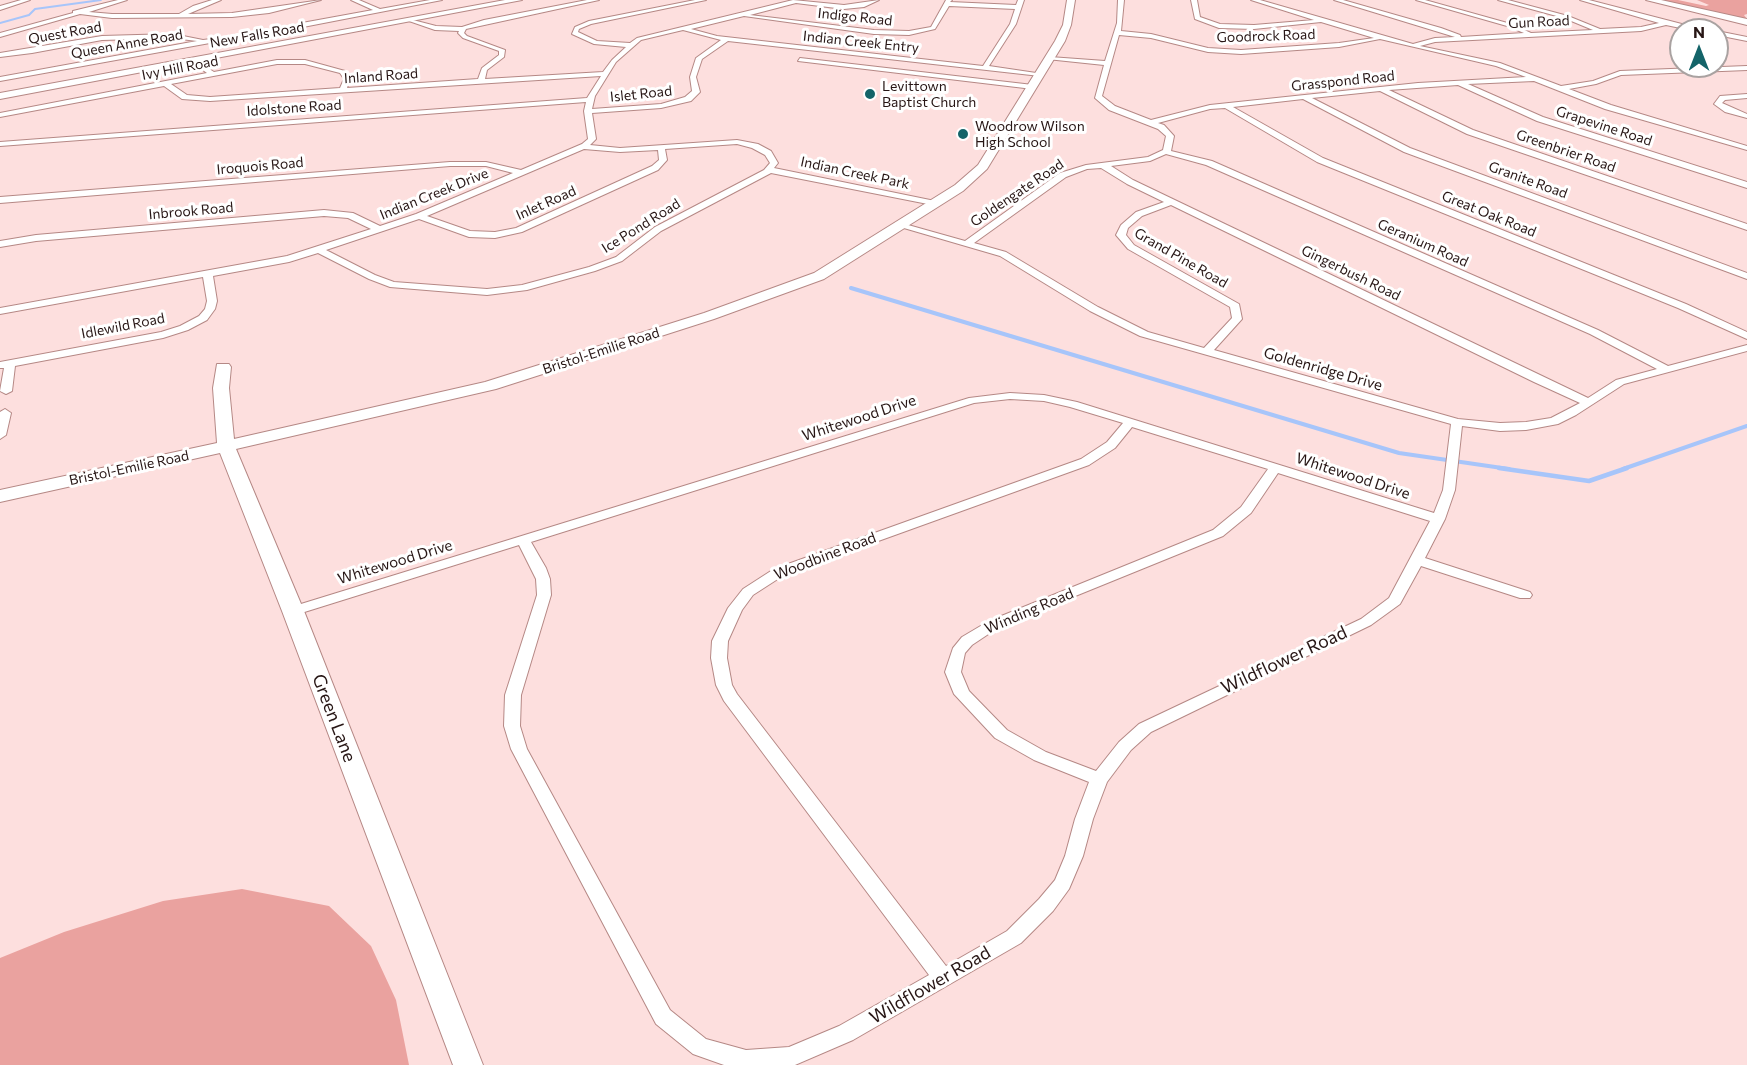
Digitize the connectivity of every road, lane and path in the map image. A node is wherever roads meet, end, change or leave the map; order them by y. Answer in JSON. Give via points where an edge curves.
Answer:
{"nodes":[{"id":1,"x":27,"y":0,"type":"edge"},
{"id":2,"x":124,"y":0,"type":"edge"},
{"id":3,"x":218,"y":0,"type":"edge"},
{"id":4,"x":318,"y":0,"type":"edge"},
{"id":5,"x":354,"y":0,"type":"edge"},
{"id":6,"x":439,"y":0,"type":"edge"},
{"id":7,"x":518,"y":0,"type":"edge"},
{"id":8,"x":596,"y":0,"type":"edge"},
{"id":9,"x":703,"y":0,"type":"edge"},
{"id":10,"x":876,"y":0,"type":"edge"},
{"id":11,"x":1071,"y":0,"type":"edge"},
{"id":12,"x":1121,"y":0,"type":"edge"},
{"id":13,"x":1194,"y":0,"type":"edge"},
{"id":14,"x":1254,"y":0,"type":"edge"},
{"id":15,"x":1337,"y":0,"type":"edge"},
{"id":16,"x":1419,"y":0,"type":"edge"},
{"id":17,"x":1501,"y":0,"type":"edge"},
{"id":18,"x":1589,"y":0,"type":"edge"},
{"id":19,"x":1650,"y":0,"type":"edge"},
{"id":20,"x":797,"y":1,"type":"edge"},
{"id":21,"x":948,"y":2,"type":"edge"},
{"id":22,"x":1020,"y":4,"type":"edge"},
{"id":23,"x":0,"y":8,"type":"edge"},
{"id":24,"x":379,"y":11,"type":"junction"},
{"id":25,"x":75,"y":12,"type":"junction"},
{"id":26,"x":742,"y":15,"type":"junction"},
{"id":27,"x":180,"y":16,"type":"junction"},
{"id":28,"x":411,"y":20,"type":"junction"},
{"id":29,"x":1322,"y":21,"type":"junction"},
{"id":30,"x":1747,"y":22,"type":"edge"},
{"id":31,"x":1666,"y":23,"type":"junction"},
{"id":32,"x":1669,"y":24,"type":"edge"},
{"id":33,"x":463,"y":28,"type":"junction"},
{"id":34,"x":681,"y":28,"type":"junction"},
{"id":35,"x":1602,"y":31,"type":"junction"},
{"id":36,"x":282,"y":32,"type":"junction"},
{"id":37,"x":1118,"y":33,"type":"junction"},
{"id":38,"x":0,"y":35,"type":"edge"},
{"id":39,"x":1533,"y":35,"type":"junction"},
{"id":40,"x":1729,"y":35,"type":"edge"},
{"id":41,"x":1381,"y":38,"type":"junction"},
{"id":42,"x":1462,"y":38,"type":"junction"},
{"id":43,"x":727,"y":39,"type":"junction"},
{"id":44,"x":1747,"y":39,"type":"edge"},
{"id":45,"x":205,"y":42,"type":"junction"},
{"id":46,"x":284,"y":43,"type":"junction"},
{"id":47,"x":630,"y":45,"type":"junction"},
{"id":48,"x":1413,"y":46,"type":"junction"},
{"id":49,"x":0,"y":55,"type":"edge"},
{"id":50,"x":1050,"y":58,"type":"junction"},
{"id":51,"x":192,"y":60,"type":"junction"},
{"id":52,"x":800,"y":60,"type":"dead end"},
{"id":53,"x":1108,"y":63,"type":"junction"},
{"id":54,"x":985,"y":68,"type":"junction"},
{"id":55,"x":1747,"y":68,"type":"edge"},
{"id":56,"x":213,"y":74,"type":"junction"},
{"id":57,"x":604,"y":74,"type":"junction"},
{"id":58,"x":1538,"y":78,"type":"junction"},
{"id":59,"x":0,"y":79,"type":"edge"},
{"id":60,"x":481,"y":81,"type":"junction"},
{"id":61,"x":1036,"y":81,"type":"junction"},
{"id":62,"x":1457,"y":82,"type":"junction"},
{"id":63,"x":165,"y":83,"type":"junction"},
{"id":64,"x":1562,"y":88,"type":"junction"},
{"id":65,"x":1381,"y":89,"type":"junction"},
{"id":66,"x":343,"y":90,"type":"junction"},
{"id":67,"x":0,"y":96,"type":"edge"},
{"id":68,"x":1747,"y":96,"type":"edge"},
{"id":69,"x":1304,"y":97,"type":"junction"},
{"id":70,"x":590,"y":100,"type":"junction"},
{"id":71,"x":1227,"y":106,"type":"junction"},
{"id":72,"x":588,"y":111,"type":"junction"},
{"id":73,"x":0,"y":115,"type":"edge"},
{"id":74,"x":1747,"y":116,"type":"edge"},
{"id":75,"x":1153,"y":122,"type":"junction"},
{"id":76,"x":0,"y":144,"type":"edge"},
{"id":77,"x":661,"y":146,"type":"junction"},
{"id":78,"x":583,"y":147,"type":"junction"},
{"id":79,"x":1747,"y":148,"type":"edge"},
{"id":80,"x":1167,"y":152,"type":"junction"},
{"id":81,"x":1103,"y":165,"type":"junction"},
{"id":82,"x":770,"y":170,"type":"junction"},
{"id":83,"x":522,"y":173,"type":"junction"},
{"id":84,"x":1747,"y":185,"type":"edge"},
{"id":85,"x":0,"y":200,"type":"edge"},
{"id":86,"x":1171,"y":202,"type":"junction"},
{"id":87,"x":935,"y":204,"type":"junction"},
{"id":88,"x":419,"y":216,"type":"junction"},
{"id":89,"x":901,"y":226,"type":"junction"},
{"id":90,"x":1747,"y":227,"type":"edge"},
{"id":91,"x":381,"y":230,"type":"junction"},
{"id":92,"x":968,"y":243,"type":"junction"},
{"id":93,"x":0,"y":244,"type":"edge"},
{"id":94,"x":320,"y":250,"type":"junction"},
{"id":95,"x":208,"y":275,"type":"junction"},
{"id":96,"x":1747,"y":276,"type":"edge"},
{"id":97,"x":0,"y":311,"type":"edge"},
{"id":98,"x":1747,"y":336,"type":"edge"},
{"id":99,"x":1747,"y":348,"type":"edge"},
{"id":100,"x":1206,"y":352,"type":"junction"},
{"id":101,"x":5,"y":364,"type":"edge"},
{"id":102,"x":223,"y":367,"type":"dead end"},
{"id":103,"x":1665,"y":369,"type":"junction"},
{"id":104,"x":6,"y":391,"type":"dead end"},
{"id":105,"x":1588,"y":402,"type":"junction"},
{"id":106,"x":1130,"y":422,"type":"junction"},
{"id":107,"x":1457,"y":422,"type":"junction"},
{"id":108,"x":226,"y":447,"type":"junction"},
{"id":109,"x":1275,"y":468,"type":"junction"},
{"id":110,"x":0,"y":496,"type":"edge"},
{"id":111,"x":1438,"y":519,"type":"junction"},
{"id":112,"x":523,"y":540,"type":"junction"},
{"id":113,"x":1418,"y":560,"type":"junction"},
{"id":114,"x":1525,"y":595,"type":"dead end"},
{"id":115,"x":293,"y":611,"type":"junction"},
{"id":116,"x":1099,"y":779,"type":"junction"},
{"id":117,"x":943,"y":978,"type":"junction"},
{"id":118,"x":468,"y":1065,"type":"edge"}],
"edges":[{"from":1,"to":23,"type":"street"},
{"from":2,"to":25,"type":"street"},
{"from":3,"to":27,"type":"street"},
{"from":4,"to":27,"type":"street","via":[[257,12]]},
{"from":5,"to":24,"type":"street"},
{"from":6,"to":24,"type":"street","name":"Queen Anne Road"},
{"from":7,"to":28,"type":"street","name":"New Falls Road"},
{"from":8,"to":33,"type":"street"},
{"from":9,"to":47,"type":"street","via":[[589,23],[579,26],[574,33],[596,43]]},
{"from":10,"to":20,"type":"street","via":[[844,7]]},
{"from":11,"to":50,"type":"street","name":"Bristol-Emilie Road","via":[[1067,25]]},
{"from":12,"to":37,"type":"street"},
{"from":13,"to":29,"type":"street","via":[[1197,18],[1220,26]]},
{"from":14,"to":29,"type":"street"},
{"from":15,"to":42,"type":"street"},
{"from":16,"to":39,"type":"street"},
{"from":17,"to":35,"type":"street"},
{"from":18,"to":31,"type":"street"},
{"from":19,"to":30,"type":"street"},
{"from":20,"to":26,"type":"street"},
{"from":21,"to":22,"type":"street"},
{"from":21,"to":26,"type":"street","name":"Indigo Road","via":[[933,28],[902,34],[767,21]]},
{"from":22,"to":54,"type":"street","via":[[1013,24]]},
{"from":24,"to":36,"type":"street","name":"Queen Anne Road"},
{"from":25,"to":27,"type":"street"},
{"from":25,"to":38,"type":"street"},
{"from":26,"to":34,"type":"street"},
{"from":28,"to":33,"type":"street","via":[[435,28]]},
{"from":28,"to":46,"type":"street","name":"New Falls Road"},
{"from":29,"to":41,"type":"street"},
{"from":31,"to":32,"type":"street"},
{"from":31,"to":35,"type":"street","name":"Gun Road"},
{"from":33,"to":60,"type":"street","via":[[460,33],[465,37],[502,50],[502,56],[484,69]]},
{"from":34,"to":43,"type":"street","name":"Indian Creek Entry"},
{"from":34,"to":47,"type":"street"},
{"from":35,"to":39,"type":"street","name":"Gun Road"},
{"from":36,"to":45,"type":"street","name":"Queen Anne Road"},
{"from":36,"to":46,"type":"street"},
{"from":37,"to":41,"type":"street","name":"Goodrock Road","via":[[1151,36],[1208,50],[1241,52]]},
{"from":37,"to":53,"type":"street"},
{"from":39,"to":42,"type":"street","name":"Gun Road"},
{"from":40,"to":44,"type":"street"},
{"from":41,"to":48,"type":"street"},
{"from":42,"to":48,"type":"street","name":"Gun Road","via":[[1428,40]]},
{"from":43,"to":54,"type":"street","name":"Indian Creek Entry"},
{"from":43,"to":72,"type":"street","name":"Islet Road","via":[[699,58],[693,77],[696,92],[688,99],[662,106]]},
{"from":45,"to":49,"type":"street","name":"Quest Road","via":[[181,36],[114,37]]},
{"from":45,"to":59,"type":"street","name":"Queen Anne Road"},
{"from":46,"to":51,"type":"street","name":"New Falls Road"},
{"from":47,"to":57,"type":"street"},
{"from":48,"to":58,"type":"street","via":[[1498,64]]},
{"from":50,"to":53,"type":"street"},
{"from":50,"to":61,"type":"street","name":"Bristol-Emilie Road"},
{"from":51,"to":56,"type":"street"},
{"from":51,"to":67,"type":"street","name":"New Falls Road"},
{"from":52,"to":61,"type":"street"},
{"from":53,"to":75,"type":"street","via":[[1098,90],[1100,99],[1112,108]]},
{"from":54,"to":61,"type":"street","name":"Indian Creek Entry"},
{"from":55,"to":64,"type":"street","via":[[1620,73],[1594,83]]},
{"from":56,"to":63,"type":"street","name":"Ivy Hill Road"},
{"from":56,"to":66,"type":"street","name":"Ivy Hill Road","via":[[270,63],[305,62],[345,73]]},
{"from":57,"to":60,"type":"street","name":"Inland Road"},
{"from":57,"to":70,"type":"street"},
{"from":58,"to":62,"type":"street","name":"Grasspond Road"},
{"from":58,"to":64,"type":"street"},
{"from":60,"to":66,"type":"street","name":"Inland Road"},
{"from":61,"to":87,"type":"street","name":"Bristol-Emilie Road","via":[[983,167]]},
{"from":62,"to":65,"type":"street","name":"Grasspond Road"},
{"from":62,"to":84,"type":"street","name":"Grapevine Road","via":[[1540,119]]},
{"from":63,"to":66,"type":"street","name":"Inland Road","via":[[185,97],[202,99]]},
{"from":63,"to":73,"type":"street","name":"Ivy Hill Road"},
{"from":64,"to":79,"type":"street","via":[[1608,107]]},
{"from":65,"to":69,"type":"street","name":"Grasspond Road"},
{"from":65,"to":90,"type":"street","name":"Greenbrier Road","via":[[1470,132]]},
{"from":68,"to":74,"type":"street","via":[[1723,98],[1718,104]]},
{"from":69,"to":71,"type":"street","name":"Grasspond Road"},
{"from":69,"to":96,"type":"street","name":"Granite Road","via":[[1407,150]]},
{"from":70,"to":72,"type":"street"},
{"from":70,"to":76,"type":"street","name":"Idolstone Road"},
{"from":71,"to":75,"type":"street","name":"Grasspond Road"},
{"from":71,"to":98,"type":"street","name":"Great Oak Road","via":[[1320,160]]},
{"from":72,"to":78,"type":"street","via":[[592,139]]},
{"from":75,"to":80,"type":"street","via":[[1170,136]]},
{"from":77,"to":78,"type":"street","via":[[608,150]]},
{"from":77,"to":82,"type":"street","via":[[745,143],[772,157],[774,165]]},
{"from":77,"to":88,"type":"street","name":"Inlet Road","via":[[663,160],[655,168],[519,230],[495,235],[469,234]]},
{"from":78,"to":83,"type":"street","name":"Indian Creek Drive"},
{"from":80,"to":81,"type":"street","name":"Goldengate Road","via":[[1150,159]]},
{"from":80,"to":103,"type":"street","name":"Geranium Road","via":[[1209,163],[1594,332]]},
{"from":81,"to":86,"type":"street","name":"Gingerbush Road"},
{"from":81,"to":92,"type":"street","name":"Goldengate Road","via":[[1081,168],[1060,177]]},
{"from":82,"to":87,"type":"street","name":"Indian Creek Park"},
{"from":82,"to":94,"type":"street","name":"Ice Pond Road","via":[[672,221],[611,263],[523,288],[487,292],[393,285]]},
{"from":83,"to":85,"type":"street","name":"Iroquois Road","via":[[486,164],[450,164]]},
{"from":83,"to":88,"type":"street","name":"Indian Creek Drive"},
{"from":86,"to":100,"type":"street","name":"Grand Pine Road","via":[[1139,214],[1121,235],[1131,247],[1235,306],[1237,319]]},
{"from":86,"to":105,"type":"street","name":"Gingerbush Road"},
{"from":87,"to":89,"type":"street","name":"Bristol-Emilie Road"},
{"from":88,"to":91,"type":"street","name":"Indian Creek Drive"},
{"from":89,"to":92,"type":"street","name":"Goldenridge Drive"},
{"from":89,"to":108,"type":"street","name":"Bristol-Emilie Road","via":[[819,276],[709,316],[490,386]]},
{"from":91,"to":93,"type":"street","name":"Inbrook Road","via":[[350,215],[324,213]]},
{"from":91,"to":94,"type":"street","name":"Indian Creek Drive"},
{"from":92,"to":100,"type":"street","name":"Goldenridge Drive","via":[[1016,261],[1132,329]]},
{"from":94,"to":95,"type":"street","name":"Indian Creek Drive"},
{"from":95,"to":97,"type":"street","name":"Indian Creek Drive"},
{"from":95,"to":101,"type":"street","name":"Idlewild Road","via":[[210,309],[203,318],[184,328]]},
{"from":99,"to":103,"type":"street","name":"Goldenridge Drive"},
{"from":100,"to":107,"type":"street","name":"Goldenridge Drive"},
{"from":101,"to":104,"type":"street"},
{"from":102,"to":108,"type":"street","name":"Green Lane"},
{"from":103,"to":105,"type":"street","name":"Goldenridge Drive","via":[[1620,382]]},
{"from":105,"to":107,"type":"street","name":"Goldenridge Drive","via":[[1554,421],[1537,425]]},
{"from":106,"to":109,"type":"street","name":"Whitewood Drive"},
{"from":106,"to":112,"type":"street","name":"Whitewood Drive","via":[[1044,398],[985,398]]},
{"from":106,"to":117,"type":"street","name":"Woodbine Road","via":[[1111,445],[1085,462],[779,572],[748,592],[723,632],[719,658],[730,697]]},
{"from":107,"to":111,"type":"street","name":"Wildflower Road","via":[[1449,490]]},
{"from":108,"to":110,"type":"street","name":"Bristol-Emilie Road"},
{"from":108,"to":115,"type":"street","name":"Green Lane"},
{"from":109,"to":111,"type":"street","name":"Whitewood Drive"},
{"from":109,"to":116,"type":"street","name":"Winding Road","via":[[1246,510],[1218,533],[994,624],[967,641],[958,652],[953,672],[962,694],[1001,734],[1040,756]]},
{"from":111,"to":113,"type":"street","name":"Wildflower Road"},
{"from":112,"to":115,"type":"street","name":"Whitewood Drive"},
{"from":112,"to":117,"type":"street","name":"Wildflower Road","via":[[539,568],[544,595],[513,695],[511,718],[519,749],[663,1017],[700,1047],[727,1056],[790,1057],[846,1033]]},
{"from":113,"to":114,"type":"street"},
{"from":113,"to":116,"type":"street","name":"Wildflower Road","via":[[1401,593],[1380,614],[1145,728]]},
{"from":115,"to":118,"type":"street","name":"Green Lane"},
{"from":116,"to":117,"type":"street","name":"Wildflower Road","via":[[1074,856],[1052,898],[1014,937]]}]}
